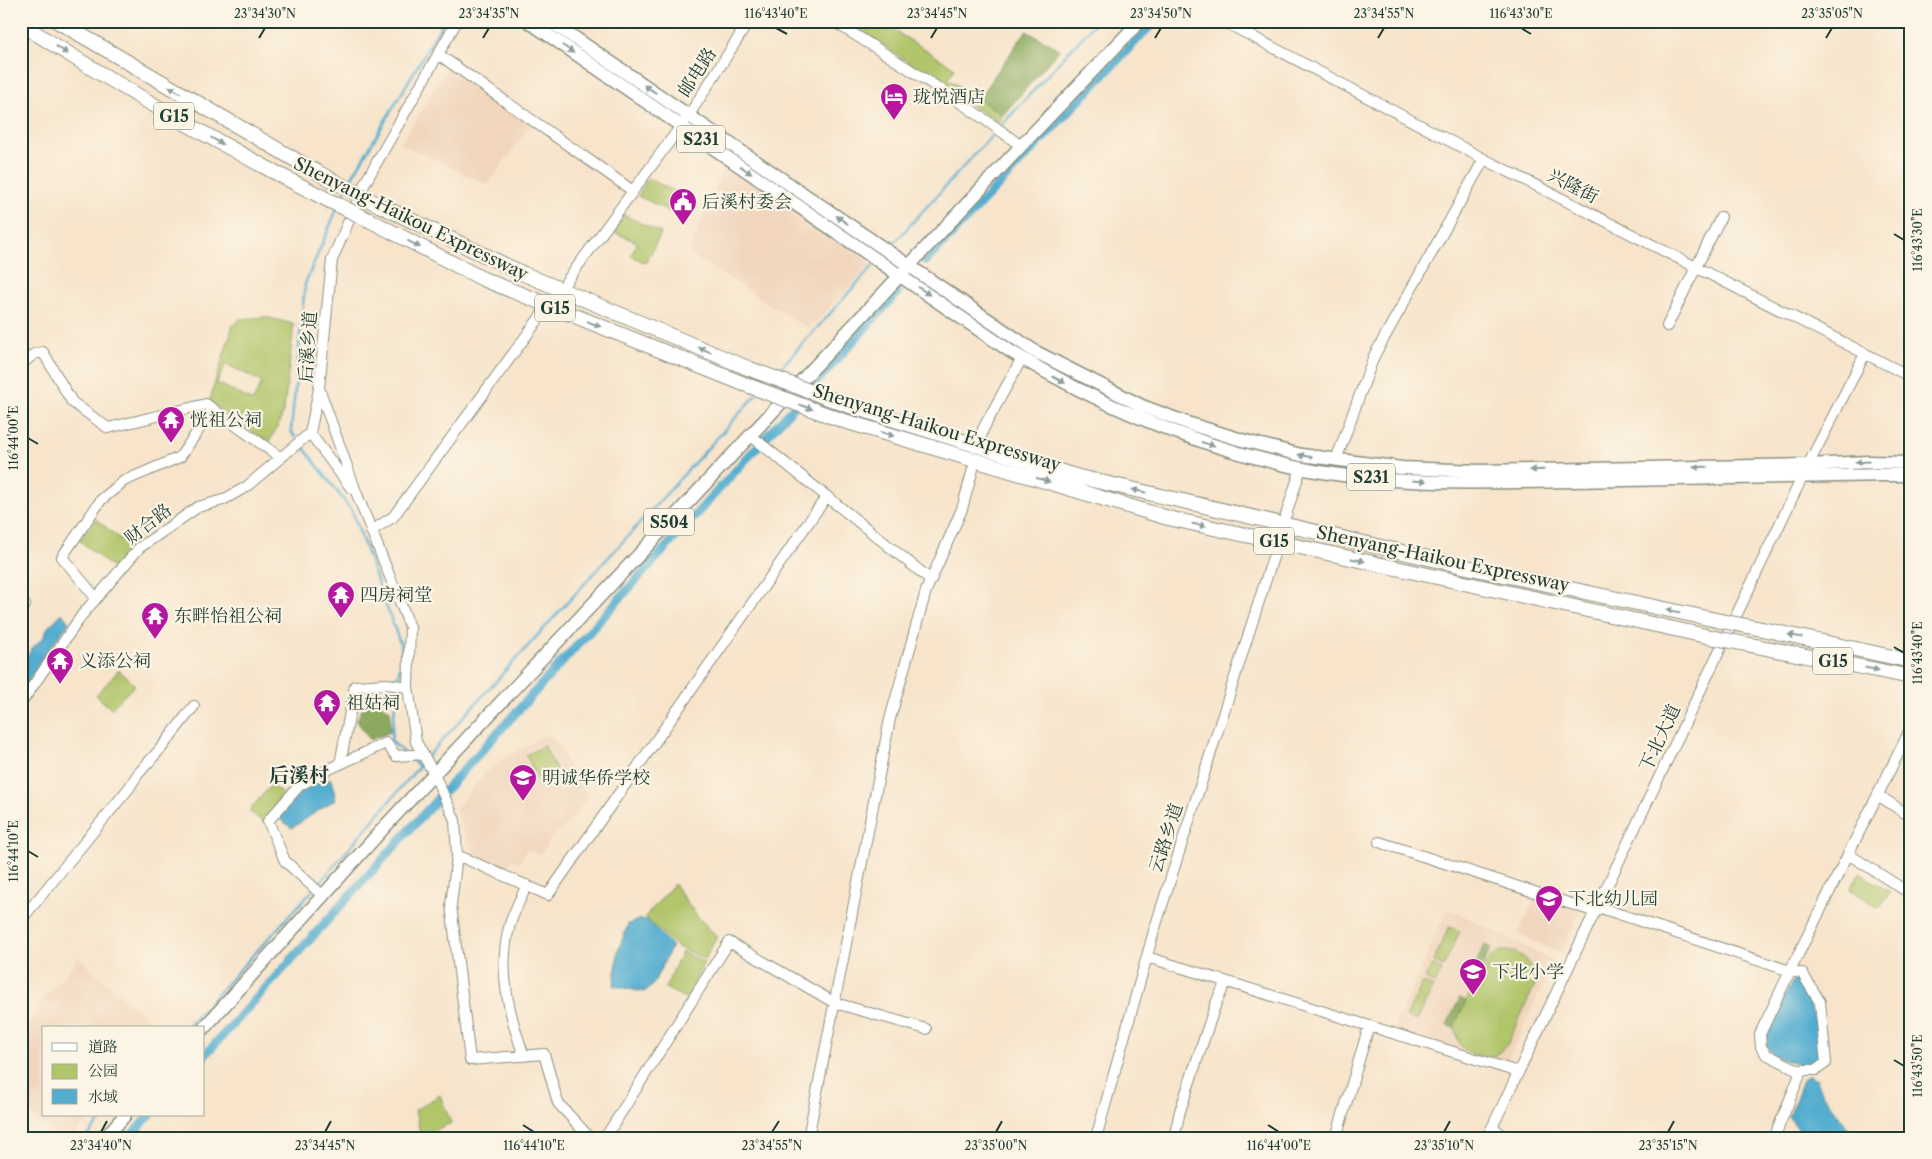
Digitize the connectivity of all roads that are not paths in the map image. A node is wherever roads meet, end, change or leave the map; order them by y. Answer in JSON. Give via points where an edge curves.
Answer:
{"nodes":[{"id":1,"x":57,"y":21,"type":"edge"},
{"id":2,"x":457,"y":21,"type":"edge"},
{"id":3,"x":528,"y":21,"type":"edge"},
{"id":4,"x":550,"y":21,"type":"edge"},
{"id":5,"x":749,"y":21,"type":"edge"},
{"id":6,"x":833,"y":21,"type":"edge"},
{"id":7,"x":1140,"y":21,"type":"edge"},
{"id":8,"x":1223,"y":21,"type":"edge"},
{"id":9,"x":21,"y":24,"type":"edge"},
{"id":10,"x":438,"y":54,"type":"junction"},
{"id":11,"x":685,"y":120,"type":"junction"},
{"id":12,"x":1021,"y":146,"type":"junction"},
{"id":13,"x":1484,"y":159,"type":"junction"},
{"id":14,"x":632,"y":191,"type":"junction"},
{"id":15,"x":1720,"y":217,"type":"dead end"},
{"id":16,"x":1695,"y":267,"type":"junction"},
{"id":17,"x":904,"y":270,"type":"junction"},
{"id":18,"x":566,"y":282,"type":"dead end"},
{"id":19,"x":543,"y":313,"type":"dead end"},
{"id":20,"x":1667,"y":326,"type":"dead end"},
{"id":21,"x":1865,"y":354,"type":"junction"},
{"id":22,"x":1022,"y":358,"type":"junction"},
{"id":23,"x":21,"y":365,"type":"edge"},
{"id":24,"x":1911,"y":377,"type":"edge"},
{"id":25,"x":319,"y":388,"type":"junction"},
{"id":26,"x":213,"y":409,"type":"junction"},
{"id":27,"x":310,"y":433,"type":"junction"},
{"id":28,"x":751,"y":436,"type":"junction"},
{"id":29,"x":980,"y":437,"type":"dead end"},
{"id":30,"x":281,"y":458,"type":"junction"},
{"id":31,"x":1336,"y":460,"type":"junction"},
{"id":32,"x":1911,"y":463,"type":"edge"},
{"id":33,"x":1808,"y":465,"type":"junction"},
{"id":34,"x":973,"y":468,"type":"dead end"},
{"id":35,"x":1301,"y":468,"type":"junction"},
{"id":36,"x":1911,"y":476,"type":"edge"},
{"id":37,"x":1802,"y":477,"type":"junction"},
{"id":38,"x":827,"y":496,"type":"junction"},
{"id":39,"x":358,"y":497,"type":"junction"},
{"id":40,"x":1286,"y":515,"type":"dead end"},
{"id":41,"x":371,"y":531,"type":"junction"},
{"id":42,"x":1275,"y":550,"type":"dead end"},
{"id":43,"x":931,"y":580,"type":"junction"},
{"id":44,"x":96,"y":598,"type":"junction"},
{"id":45,"x":1911,"y":661,"type":"edge"},
{"id":46,"x":1911,"y":677,"type":"edge"},
{"id":47,"x":401,"y":686,"type":"junction"},
{"id":48,"x":21,"y":703,"type":"edge"},
{"id":49,"x":194,"y":706,"type":"dead end"},
{"id":50,"x":1911,"y":728,"type":"edge"},
{"id":51,"x":340,"y":764,"type":"junction"},
{"id":52,"x":428,"y":764,"type":"junction"},
{"id":53,"x":1878,"y":795,"type":"junction"},
{"id":54,"x":1911,"y":817,"type":"edge"},
{"id":55,"x":1380,"y":842,"type":"dead end"},
{"id":56,"x":1848,"y":854,"type":"junction"},
{"id":57,"x":457,"y":855,"type":"junction"},
{"id":58,"x":527,"y":885,"type":"junction"},
{"id":59,"x":321,"y":894,"type":"junction"},
{"id":60,"x":1911,"y":894,"type":"edge"},
{"id":61,"x":1597,"y":909,"type":"junction"},
{"id":62,"x":21,"y":920,"type":"edge"},
{"id":63,"x":1147,"y":957,"type":"junction"},
{"id":64,"x":1790,"y":971,"type":"junction"},
{"id":65,"x":1226,"y":982,"type":"junction"},
{"id":66,"x":834,"y":1003,"type":"junction"},
{"id":67,"x":1369,"y":1026,"type":"junction"},
{"id":68,"x":205,"y":1027,"type":"edge"},
{"id":69,"x":926,"y":1029,"type":"dead end"},
{"id":70,"x":524,"y":1056,"type":"junction"},
{"id":71,"x":1798,"y":1070,"type":"junction"},
{"id":72,"x":1518,"y":1072,"type":"junction"},
{"id":73,"x":124,"y":1116,"type":"edge"},
{"id":74,"x":1492,"y":1127,"type":"junction"},
{"id":75,"x":105,"y":1138,"type":"edge"},
{"id":76,"x":590,"y":1138,"type":"edge"},
{"id":77,"x":605,"y":1138,"type":"edge"},
{"id":78,"x":808,"y":1138,"type":"edge"},
{"id":79,"x":1096,"y":1138,"type":"edge"},
{"id":80,"x":1174,"y":1138,"type":"edge"},
{"id":81,"x":1336,"y":1138,"type":"edge"},
{"id":82,"x":1487,"y":1138,"type":"edge"},
{"id":83,"x":1507,"y":1138,"type":"edge"},
{"id":84,"x":1774,"y":1138,"type":"edge"}],
"edges":[{"from":45,"to":1,"type":"highway","name":"Shenyang-Haikou Expressway","number":"G15","one_way":true,"bridge":true,"via":[[1476,569],[1075,476],[846,405],[750,369],[524,274],[379,205]]},
{"from":2,"to":10,"type":"street","name":"后溪乡道"},
{"from":3,"to":11,"type":"main road","number":"S231","one_way":true},
{"from":11,"to":4,"type":"main road","number":"S231","one_way":true},
{"from":5,"to":11,"type":"street","name":"邮电路"},
{"from":6,"to":12,"type":"street"},
{"from":7,"to":12,"type":"main road","number":"S504"},
{"from":8,"to":13,"type":"street","name":"兴隆街"},
{"from":9,"to":46,"type":"highway","name":"Shenyang-Haikou Expressway","number":"G15","one_way":true,"bridge":true,"via":[[100,74],[254,162],[483,279],[840,420],[1168,518],[1715,638]]},
{"from":10,"to":14,"type":"street"},
{"from":10,"to":25,"type":"street","name":"后溪乡道","via":[[366,183],[332,260]]},
{"from":11,"to":14,"type":"street","name":"邮电路"},
{"from":11,"to":17,"type":"main road","number":"S231"},
{"from":12,"to":17,"type":"main road","number":"S504"},
{"from":13,"to":16,"type":"street","name":"兴隆街"},
{"from":13,"to":31,"type":"street","via":[[1374,356]]},
{"from":14,"to":18,"type":"street","name":"邮电路"},
{"from":15,"to":16,"type":"street"},
{"from":16,"to":20,"type":"street"},
{"from":16,"to":21,"type":"street","name":"兴隆街"},
{"from":17,"to":22,"type":"main road","number":"S231","one_way":true},
{"from":17,"to":28,"type":"main road","number":"S504"},
{"from":31,"to":17,"type":"main road","number":"S231","one_way":true,"via":[[1242,440],[1142,406],[1034,351]]},
{"from":19,"to":41,"type":"street","via":[[393,517]]},
{"from":21,"to":24,"type":"street","name":"兴隆街"},
{"from":21,"to":33,"type":"street","name":"下北大道"},
{"from":22,"to":29,"type":"street"},
{"from":22,"to":35,"type":"main road","number":"S231","one_way":true,"via":[[1083,393],[1144,420],[1190,438]]},
{"from":23,"to":26,"type":"street","via":[[34,354],[43,352],[72,402],[108,428],[206,404]]},
{"from":25,"to":27,"type":"street"},
{"from":25,"to":39,"type":"street","name":"后溪乡道"},
{"from":26,"to":30,"type":"street"},
{"from":26,"to":44,"type":"street","via":[[180,457],[124,481],[101,500],[62,557]]},
{"from":27,"to":30,"type":"street","name":"财合路"},
{"from":27,"to":39,"type":"street"},
{"from":28,"to":38,"type":"street"},
{"from":28,"to":52,"type":"main road","number":"S504"},
{"from":30,"to":44,"type":"street","name":"财合路","via":[[246,487],[223,500],[198,508],[139,548]]},
{"from":33,"to":31,"type":"main road","number":"S231","one_way":true,"via":[[1479,470],[1402,468]]},
{"from":32,"to":33,"type":"main road","number":"S231","one_way":true},
{"from":33,"to":37,"type":"street","name":"下北大道"},
{"from":34,"to":43,"type":"street","via":[[962,510]]},
{"from":35,"to":37,"type":"main road","number":"S231","one_way":true,"via":[[1414,482]]},
{"from":35,"to":40,"type":"street"},
{"from":36,"to":37,"type":"main road","number":"S231"},
{"from":37,"to":61,"type":"street","name":"下北大道"},
{"from":38,"to":43,"type":"street"},
{"from":38,"to":58,"type":"street","via":[[548,895]]},
{"from":39,"to":41,"type":"street","name":"后溪乡道"},
{"from":41,"to":47,"type":"street","name":"后溪乡道","via":[[410,628]]},
{"from":42,"to":63,"type":"street","name":"云路乡道"},
{"from":43,"to":66,"type":"street","via":[[890,719]]},
{"from":44,"to":48,"type":"street","name":"财合路"},
{"from":47,"to":51,"type":"street","via":[[355,686]]},
{"from":47,"to":52,"type":"street","name":"后溪乡道","via":[[416,742]]},
{"from":49,"to":62,"type":"street"},
{"from":50,"to":53,"type":"street"},
{"from":51,"to":52,"type":"street","via":[[386,743],[396,756],[406,755]]},
{"from":51,"to":59,"type":"street","via":[[299,786],[268,821],[285,861]]},
{"from":52,"to":57,"type":"street","name":"后溪乡道","via":[[455,820]]},
{"from":52,"to":59,"type":"main road","number":"S504"},
{"from":53,"to":54,"type":"street"},
{"from":53,"to":56,"type":"street"},
{"from":55,"to":61,"type":"street"},
{"from":56,"to":60,"type":"street"},
{"from":56,"to":64,"type":"street"},
{"from":57,"to":58,"type":"street"},
{"from":57,"to":70,"type":"street","name":"后溪乡道","via":[[451,905],[470,1060]]},
{"from":58,"to":70,"type":"street","via":[[510,924],[503,970],[511,1021]]},
{"from":59,"to":68,"type":"main road","number":"S504"},
{"from":61,"to":64,"type":"street"},
{"from":61,"to":72,"type":"street","name":"下北大道"},
{"from":63,"to":65,"type":"street"},
{"from":63,"to":79,"type":"street","name":"云路乡道"},
{"from":64,"to":71,"type":"street","via":[[1760,1034],[1766,1054]]},
{"from":64,"to":71,"type":"street","via":[[1802,973],[1820,1002],[1826,1063],[1816,1070]]},
{"from":65,"to":67,"type":"street"},
{"from":65,"to":80,"type":"street","via":[[1216,1003]]},
{"from":66,"to":69,"type":"street"},
{"from":66,"to":77,"type":"street","via":[[729,942]]},
{"from":66,"to":78,"type":"street"},
{"from":67,"to":72,"type":"street"},
{"from":67,"to":81,"type":"street"},
{"from":70,"to":76,"type":"street","via":[[544,1054],[558,1103]]},
{"from":71,"to":84,"type":"street","via":[[1799,1077]]},
{"from":72,"to":74,"type":"street","name":"下北大道"},
{"from":73,"to":75,"type":"main road"},
{"from":74,"to":82,"type":"street","name":"下北大道"},
{"from":74,"to":83,"type":"street"}]}
